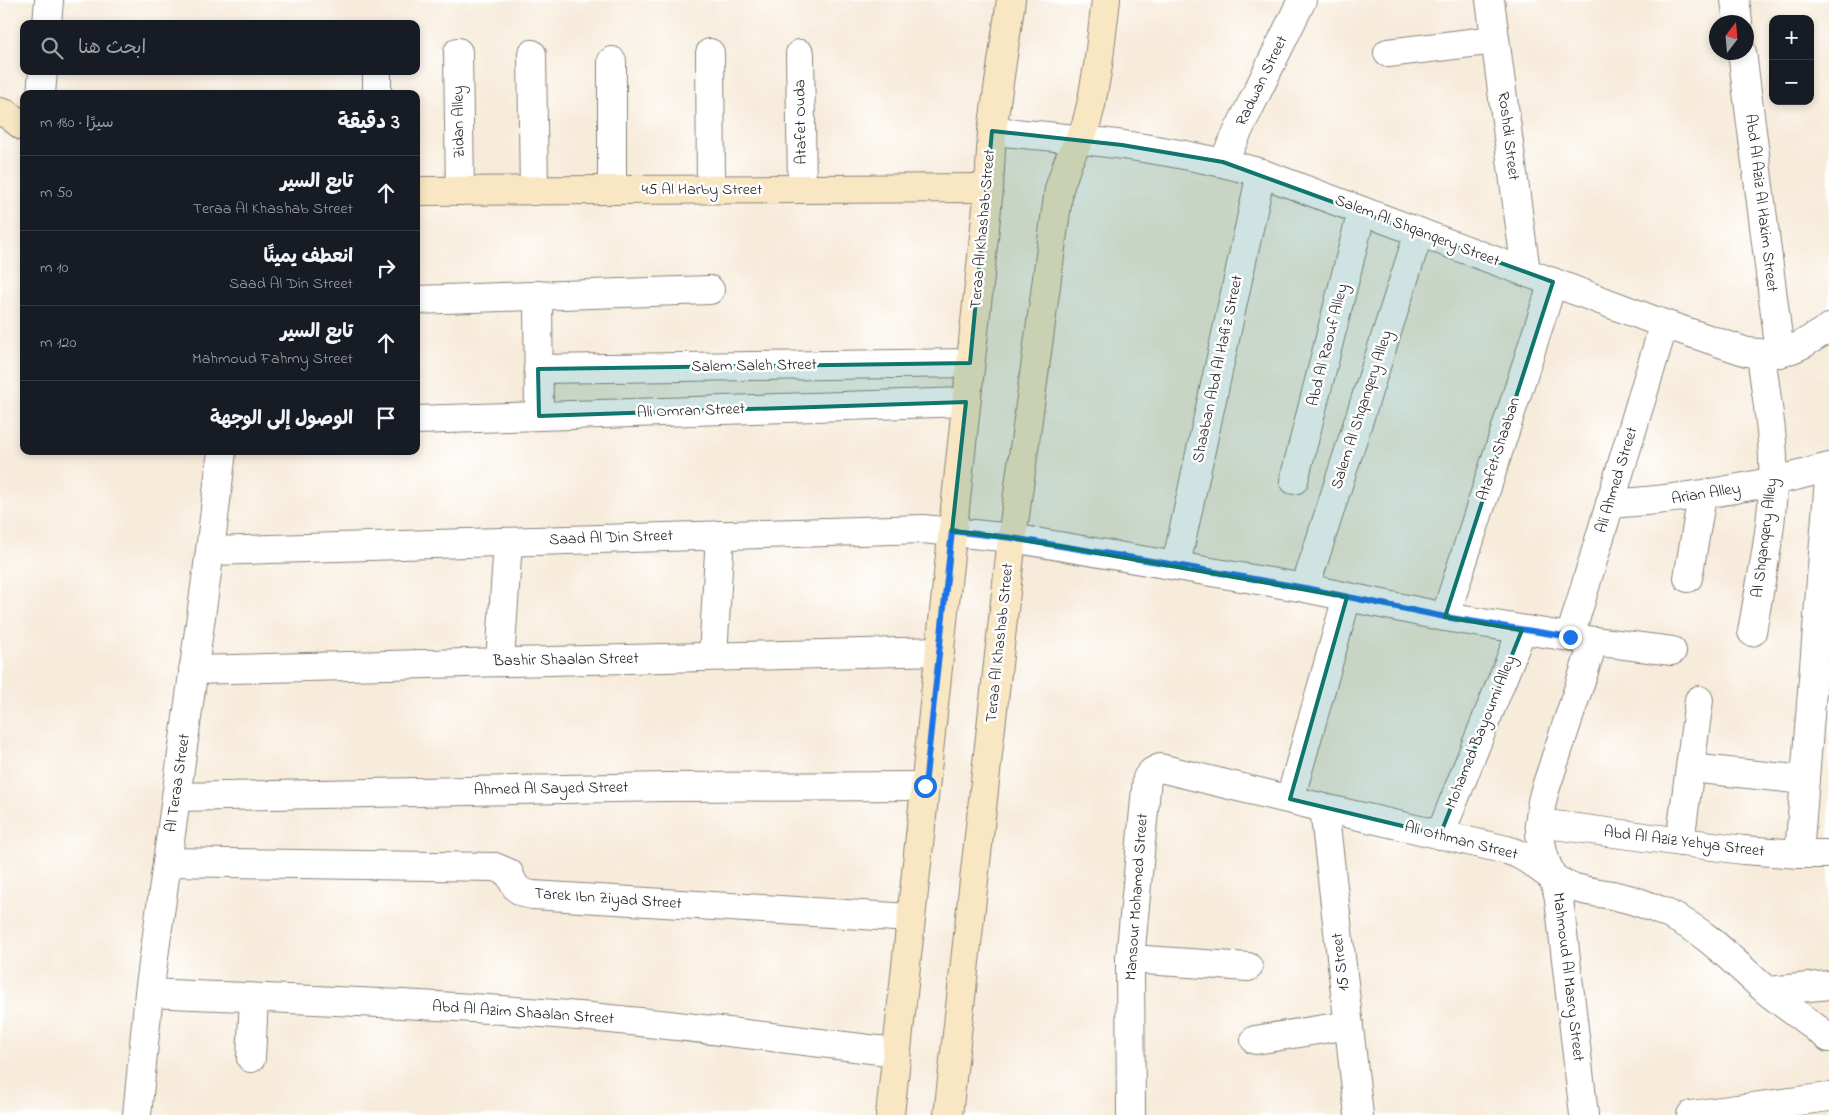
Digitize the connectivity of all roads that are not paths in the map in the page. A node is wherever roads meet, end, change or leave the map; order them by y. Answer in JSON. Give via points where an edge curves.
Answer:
{"nodes":[{"id":1,"x":50,"y":0,"type":"edge"},
{"id":2,"x":1011,"y":0,"type":"edge"},
{"id":3,"x":1106,"y":0,"type":"edge"},
{"id":4,"x":1302,"y":0,"type":"edge"},
{"id":5,"x":1490,"y":0,"type":"edge"},
{"id":6,"x":1735,"y":0,"type":"edge"},
{"id":7,"x":1737,"y":15,"type":"edge"},
{"id":8,"x":48,"y":20,"type":"edge"},
{"id":9,"x":1495,"y":40,"type":"junction"},
{"id":10,"x":458,"y":52,"type":"dead end"},
{"id":11,"x":710,"y":53,"type":"dead end"},
{"id":12,"x":1388,"y":53,"type":"dead end"},
{"id":13,"x":532,"y":54,"type":"dead end"},
{"id":14,"x":800,"y":54,"type":"dead end"},
{"id":15,"x":1743,"y":60,"type":"edge"},
{"id":16,"x":612,"y":61,"type":"dead end"},
{"id":17,"x":43,"y":75,"type":"edge"},
{"id":18,"x":377,"y":75,"type":"edge"},
{"id":19,"x":41,"y":90,"type":"edge"},
{"id":20,"x":377,"y":90,"type":"edge"},
{"id":21,"x":0,"y":112,"type":"edge"},
{"id":22,"x":20,"y":124,"type":"edge"},
{"id":23,"x":992,"y":131,"type":"junction"},
{"id":24,"x":1080,"y":139,"type":"junction"},
{"id":25,"x":1223,"y":162,"type":"junction"},
{"id":26,"x":1260,"y":173,"type":"junction"},
{"id":27,"x":988,"y":188,"type":"junction"},
{"id":28,"x":802,"y":189,"type":"junction"},
{"id":29,"x":612,"y":190,"type":"junction"},
{"id":30,"x":711,"y":190,"type":"junction"},
{"id":31,"x":420,"y":191,"type":"edge"},
{"id":32,"x":460,"y":191,"type":"junction"},
{"id":33,"x":534,"y":191,"type":"junction"},
{"id":34,"x":1362,"y":211,"type":"junction"},
{"id":35,"x":1419,"y":232,"type":"junction"},
{"id":36,"x":1526,"y":272,"type":"junction"},
{"id":37,"x":1553,"y":282,"type":"junction"},
{"id":38,"x":710,"y":290,"type":"dead end"},
{"id":39,"x":538,"y":295,"type":"junction"},
{"id":40,"x":420,"y":300,"type":"edge"},
{"id":41,"x":1664,"y":324,"type":"junction"},
{"id":42,"x":1829,"y":328,"type":"edge"},
{"id":43,"x":1770,"y":353,"type":"junction"},
{"id":44,"x":970,"y":363,"type":"junction"},
{"id":45,"x":538,"y":368,"type":"junction"},
{"id":46,"x":966,"y":402,"type":"junction"},
{"id":47,"x":538,"y":416,"type":"junction"},
{"id":48,"x":420,"y":420,"type":"edge"},
{"id":49,"x":222,"y":455,"type":"edge"},
{"id":50,"x":1829,"y":467,"type":"edge"},
{"id":51,"x":1829,"y":479,"type":"edge"},
{"id":52,"x":1294,"y":480,"type":"dead end"},
{"id":53,"x":1773,"y":482,"type":"junction"},
{"id":54,"x":1702,"y":496,"type":"junction"},
{"id":55,"x":1610,"y":504,"type":"junction"},
{"id":56,"x":952,"y":531,"type":"junction"},
{"id":57,"x":720,"y":535,"type":"junction"},
{"id":58,"x":1012,"y":538,"type":"junction"},
{"id":59,"x":1827,"y":538,"type":"edge"},
{"id":60,"x":508,"y":542,"type":"junction"},
{"id":61,"x":210,"y":551,"type":"junction"},
{"id":62,"x":1176,"y":565,"type":"junction"},
{"id":63,"x":1688,"y":578,"type":"dead end"},
{"id":64,"x":1305,"y":588,"type":"junction"},
{"id":65,"x":1347,"y":597,"type":"junction"},
{"id":66,"x":1445,"y":617,"type":"junction"},
{"id":67,"x":1522,"y":630,"type":"junction"},
{"id":68,"x":1752,"y":632,"type":"dead end"},
{"id":69,"x":1582,"y":639,"type":"junction"},
{"id":70,"x":940,"y":651,"type":"junction"},
{"id":71,"x":1672,"y":651,"type":"dead end"},
{"id":72,"x":713,"y":656,"type":"junction"},
{"id":73,"x":500,"y":662,"type":"junction"},
{"id":74,"x":193,"y":670,"type":"junction"},
{"id":75,"x":1699,"y":700,"type":"dead end"},
{"id":76,"x":1690,"y":768,"type":"junction"},
{"id":77,"x":1152,"y":772,"type":"joint"},
{"id":78,"x":1805,"y":780,"type":"junction"},
{"id":79,"x":925,"y":786,"type":"junction"},
{"id":80,"x":176,"y":797,"type":"junction"},
{"id":81,"x":1290,"y":799,"type":"junction"},
{"id":82,"x":1324,"y":808,"type":"junction"},
{"id":83,"x":1539,"y":822,"type":"junction"},
{"id":84,"x":1440,"y":835,"type":"junction"},
{"id":85,"x":1680,"y":842,"type":"junction"},
{"id":86,"x":1799,"y":854,"type":"junction"},
{"id":87,"x":1829,"y":854,"type":"edge"},
{"id":88,"x":167,"y":862,"type":"junction"},
{"id":89,"x":1554,"y":878,"type":"junction"},
{"id":90,"x":911,"y":918,"type":"junction"},
{"id":91,"x":1130,"y":959,"type":"junction"},
{"id":92,"x":1248,"y":967,"type":"dead end"},
{"id":93,"x":1829,"y":985,"type":"edge"},
{"id":94,"x":1768,"y":991,"type":"junction"},
{"id":95,"x":149,"y":993,"type":"junction"},
{"id":96,"x":254,"y":998,"type":"junction"},
{"id":97,"x":1349,"y":1025,"type":"junction"},
{"id":98,"x":1829,"y":1038,"type":"edge"},
{"id":99,"x":1256,"y":1040,"type":"dead end"},
{"id":100,"x":896,"y":1052,"type":"junction"},
{"id":101,"x":251,"y":1058,"type":"dead end"},
{"id":102,"x":1829,"y":1097,"type":"edge"},
{"id":103,"x":1795,"y":1108,"type":"edge"},
{"id":104,"x":137,"y":1115,"type":"edge"},
{"id":105,"x":890,"y":1115,"type":"edge"},
{"id":106,"x":948,"y":1115,"type":"edge"},
{"id":107,"x":1131,"y":1115,"type":"edge"},
{"id":108,"x":1359,"y":1115,"type":"edge"},
{"id":109,"x":1584,"y":1115,"type":"edge"},
{"id":110,"x":1691,"y":1115,"type":"edge"}],
"edges":[{"from":1,"to":8,"type":"street"},
{"from":2,"to":23,"type":"street","name":"Teraa Al Khashab Street"},
{"from":3,"to":24,"type":"street","name":"Teraa Al Khashab Street","via":[[1091,105]]},
{"from":4,"to":25,"type":"street","name":"Radwan Street"},
{"from":5,"to":9,"type":"street","name":"Roshdi Street"},
{"from":6,"to":7,"type":"street"},
{"from":9,"to":12,"type":"street"},
{"from":9,"to":36,"type":"street","name":"Roshdi Street"},
{"from":10,"to":32,"type":"street","name":"Zidan Alley"},
{"from":11,"to":30,"type":"street"},
{"from":13,"to":33,"type":"street"},
{"from":14,"to":28,"type":"street","name":"Atafet Ouda"},
{"from":15,"to":43,"type":"street","name":"Abd Al Aziz Al Hakim Street"},
{"from":16,"to":29,"type":"street"},
{"from":17,"to":19,"type":"street"},
{"from":18,"to":20,"type":"street"},
{"from":21,"to":22,"type":"street"},
{"from":23,"to":24,"type":"street","name":"Salem Al Shqanqery Street"},
{"from":23,"to":27,"type":"street","name":"Teraa Al Khashab Street"},
{"from":24,"to":25,"type":"street","name":"Salem Al Shqanqery Street"},
{"from":24,"to":58,"type":"street","name":"Teraa Al Khashab Street","via":[[1059,188]]},
{"from":25,"to":26,"type":"street","name":"Salem Al Shqanqery Street"},
{"from":26,"to":34,"type":"street","name":"Salem Al Shqanqery Street"},
{"from":26,"to":62,"type":"street","name":"Shaaban Abd Al Hafiz Street"},
{"from":27,"to":28,"type":"street","name":"45 Al Harby Street"},
{"from":27,"to":44,"type":"street","name":"Teraa Al Khashab Street"},
{"from":28,"to":30,"type":"street","name":"45 Al Harby Street"},
{"from":29,"to":30,"type":"street","name":"45 Al Harby Street"},
{"from":29,"to":33,"type":"street","name":"45 Al Harby Street"},
{"from":31,"to":32,"type":"street","name":"45 Al Harby Street"},
{"from":32,"to":33,"type":"street","name":"45 Al Harby Street"},
{"from":34,"to":35,"type":"street","name":"Salem Al Shqanqery Street"},
{"from":34,"to":52,"type":"street","name":"Abd Al Raouf Alley"},
{"from":35,"to":36,"type":"street","name":"Salem Al Shqanqery Street"},
{"from":35,"to":64,"type":"street","name":"Salem Al Shqanqery Alley"},
{"from":36,"to":37,"type":"street","name":"Salem Al Shqanqery Street"},
{"from":37,"to":41,"type":"street","name":"Salem Al Shqanqery Street"},
{"from":37,"to":66,"type":"street","name":"Atafet Shaaban"},
{"from":38,"to":39,"type":"street"},
{"from":39,"to":40,"type":"street"},
{"from":39,"to":45,"type":"street"},
{"from":41,"to":43,"type":"street","name":"Salem Al Shqanqery Street","via":[[1734,349]]},
{"from":41,"to":55,"type":"street","name":"Ali Ahmed Street"},
{"from":42,"to":43,"type":"street","name":"Salem Al Shqanqery Street","via":[[1803,344]]},
{"from":43,"to":53,"type":"street","name":"Al Shqanqery Alley"},
{"from":44,"to":45,"type":"street","name":"Salem Saleh Street"},
{"from":44,"to":46,"type":"street","name":"Teraa Al Khashab Street"},
{"from":45,"to":47,"type":"street"},
{"from":46,"to":47,"type":"street","name":"Ali Omran Street"},
{"from":46,"to":56,"type":"street","name":"Teraa Al Khashab Street"},
{"from":47,"to":48,"type":"street","name":"Ali Omran Street"},
{"from":49,"to":61,"type":"street","name":"Al Teraa Street"},
{"from":50,"to":53,"type":"street","name":"Arian Alley"},
{"from":51,"to":59,"type":"street"},
{"from":53,"to":54,"type":"street","name":"Arian Alley"},
{"from":53,"to":68,"type":"street","name":"Al Shqanqery Alley","via":[[1771,516]]},
{"from":54,"to":55,"type":"street","name":"Arian Alley"},
{"from":54,"to":63,"type":"street"},
{"from":55,"to":69,"type":"street","name":"Ali Ahmed Street"},
{"from":56,"to":57,"type":"street","name":"Saad Al Din Street"},
{"from":56,"to":58,"type":"street","name":"Saad Al Din Street"},
{"from":56,"to":70,"type":"street","name":"Teraa Al Khashab Street"},
{"from":57,"to":60,"type":"street","name":"Saad Al Din Street"},
{"from":57,"to":72,"type":"street"},
{"from":58,"to":62,"type":"street","name":"Saad Al Din Street"},
{"from":58,"to":106,"type":"street","name":"Teraa Al Khashab Street"},
{"from":59,"to":78,"type":"street"},
{"from":60,"to":61,"type":"street","name":"Saad Al Din Street"},
{"from":60,"to":73,"type":"street"},
{"from":61,"to":74,"type":"street","name":"Al Teraa Street"},
{"from":62,"to":64,"type":"street","name":"Saad Al Din Street"},
{"from":64,"to":65,"type":"street","name":"Saad Al Din Street"},
{"from":65,"to":66,"type":"street","name":"Saad Al Din Street"},
{"from":65,"to":81,"type":"street"},
{"from":66,"to":67,"type":"street","name":"Saad Al Din Street"},
{"from":67,"to":69,"type":"street","name":"Saad Al Din Street"},
{"from":67,"to":84,"type":"street","name":"Mohamed Bayoumi Alley"},
{"from":69,"to":71,"type":"street","name":"Saad Al Din Street"},
{"from":69,"to":83,"type":"street","name":"Mahmoud Al Masry Street"},
{"from":70,"to":72,"type":"street","name":"Bashir Shaalan Street"},
{"from":70,"to":79,"type":"street","name":"Teraa Al Khashab Street"},
{"from":72,"to":73,"type":"street","name":"Bashir Shaalan Street"},
{"from":73,"to":74,"type":"street","name":"Bashir Shaalan Street"},
{"from":74,"to":80,"type":"street","name":"Al Teraa Street"},
{"from":75,"to":76,"type":"street"},
{"from":76,"to":78,"type":"street"},
{"from":76,"to":85,"type":"street"},
{"from":77,"to":81,"type":"street","name":"Ali Othman Street","via":[[1168,769]]},
{"from":77,"to":91,"type":"street","name":"Mansour Mohamed Street","via":[[1147,778]]},
{"from":78,"to":86,"type":"street"},
{"from":79,"to":80,"type":"street","name":"Ahmed Al Sayed Street","via":[[665,787]]},
{"from":79,"to":90,"type":"street","name":"Teraa Al Khashab Street"},
{"from":80,"to":88,"type":"street","name":"Al Teraa Street"},
{"from":81,"to":82,"type":"street","name":"Ali Othman Street"},
{"from":82,"to":84,"type":"street","name":"Ali Othman Street"},
{"from":82,"to":97,"type":"street","name":"15 Street"},
{"from":83,"to":85,"type":"street","name":"Abd Al Aziz Yehya Street"},
{"from":83,"to":89,"type":"street","name":"Mahmoud Al Masry Street","via":[[1540,843]]},
{"from":84,"to":89,"type":"street","name":"Ali Othman Street","via":[[1515,852]]},
{"from":85,"to":86,"type":"street","name":"Abd Al Aziz Yehya Street"},
{"from":86,"to":87,"type":"street","name":"Abd Al Aziz Yehya Street"},
{"from":88,"to":90,"type":"street","name":"Tarek Ibn Ziyad Street","via":[[495,867],[509,873],[519,891],[533,895]]},
{"from":88,"to":95,"type":"street","name":"Al Teraa Street"},
{"from":89,"to":94,"type":"street","name":"Ali Othman Street","via":[[1573,887],[1616,896],[1670,914],[1718,945]]},
{"from":89,"to":109,"type":"street","name":"Mahmoud Al Masry Street","via":[[1561,910]]},
{"from":90,"to":100,"type":"street","name":"Teraa Al Khashab Street"},
{"from":91,"to":92,"type":"street"},
{"from":91,"to":107,"type":"street","name":"Mansour Mohamed Street"},
{"from":93,"to":94,"type":"street"},
{"from":94,"to":98,"type":"street","name":"Ali Othman Street"},
{"from":95,"to":96,"type":"street","name":"Abd Al Azim Shaalan Street"},
{"from":95,"to":104,"type":"street","name":"Al Teraa Street"},
{"from":96,"to":100,"type":"street","name":"Abd Al Azim Shaalan Street","via":[[556,1014]]},
{"from":96,"to":101,"type":"street"},
{"from":97,"to":99,"type":"street"},
{"from":97,"to":108,"type":"street","name":"15 Street"},
{"from":100,"to":105,"type":"street","name":"Teraa Al Khashab Street"},
{"from":102,"to":103,"type":"street"},
{"from":103,"to":110,"type":"street"}]}
